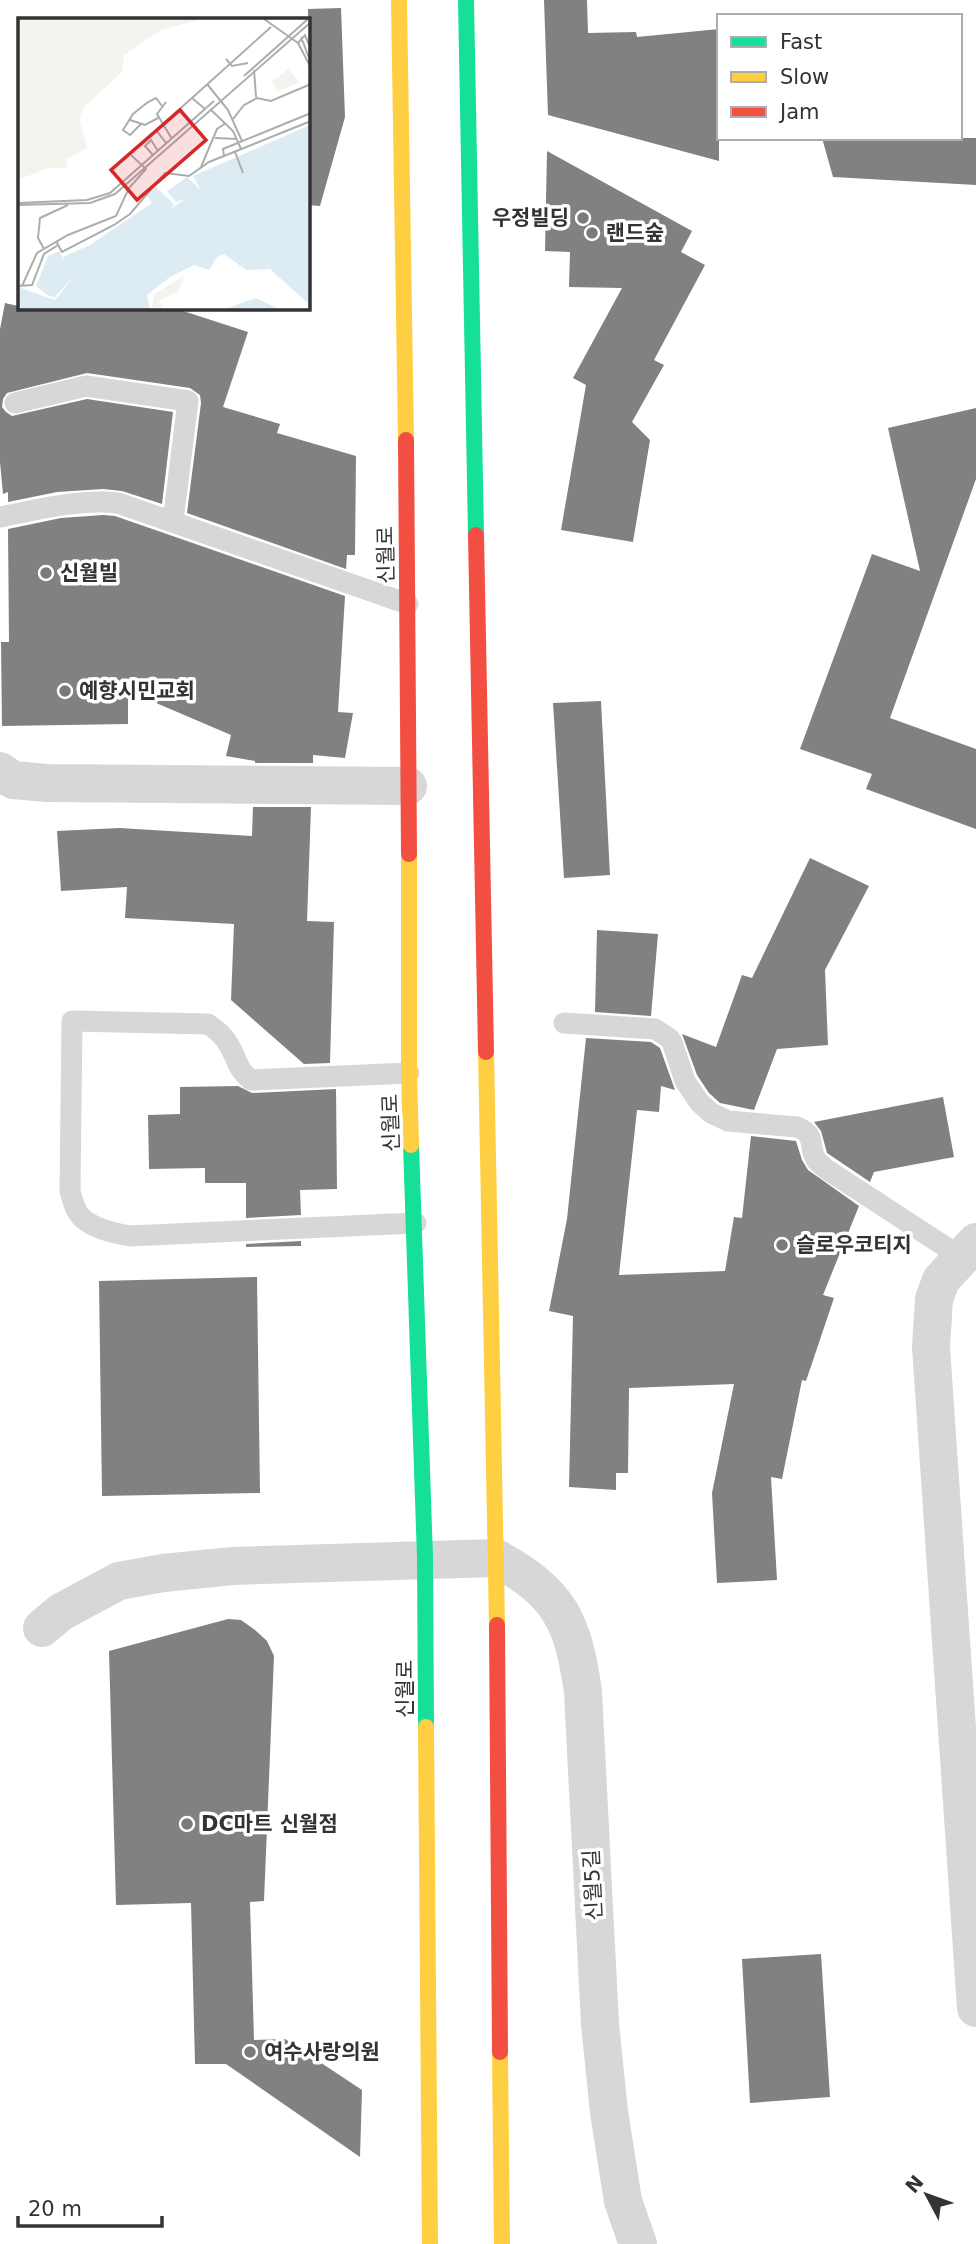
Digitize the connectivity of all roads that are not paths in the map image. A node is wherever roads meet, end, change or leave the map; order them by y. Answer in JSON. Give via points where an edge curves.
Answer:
{"nodes":[{"id":1,"x":399,"y":0,"type":"edge"},
{"id":2,"x":466,"y":0,"type":"edge"},
{"id":3,"x":15,"y":403,"type":"dead end"},
{"id":4,"x":0,"y":517,"type":"edge"},
{"id":5,"x":173,"y":521,"type":"junction"},
{"id":6,"x":408,"y":604,"type":"junction"},
{"id":7,"x":0,"y":771,"type":"edge"},
{"id":8,"x":408,"y":786,"type":"junction"},
{"id":9,"x":564,"y":1023,"type":"dead end"},
{"id":10,"x":410,"y":1073,"type":"junction"},
{"id":11,"x":416,"y":1223,"type":"junction"},
{"id":12,"x":968,"y":1250,"type":"edge"},
{"id":13,"x":425,"y":1558,"type":"junction"},
{"id":14,"x":496,"y":1558,"type":"junction"},
{"id":15,"x":42,"y":1628,"type":"dead end"},
{"id":16,"x":976,"y":2008,"type":"edge"},
{"id":17,"x":430,"y":2244,"type":"edge"},
{"id":18,"x":502,"y":2244,"type":"edge"},
{"id":19,"x":638,"y":2244,"type":"edge"}],
"edges":[{"from":1,"to":6,"type":"street","name":"신월로"},
{"from":2,"to":14,"type":"street"},
{"from":3,"to":5,"type":"lane","via":[[86,386],[188,401]]},
{"from":4,"to":5,"type":"lane","via":[[64,503],[98,501]]},
{"from":5,"to":6,"type":"lane"},
{"from":6,"to":8,"type":"street","name":"신월로"},
{"from":7,"to":8,"type":"street","via":[[13,780],[47,783]]},
{"from":8,"to":10,"type":"street","name":"신월로"},
{"from":9,"to":12,"type":"lane","via":[[662,1032],[672,1042],[688,1088],[711,1113],[728,1121],[804,1130],[815,1158],[826,1169]]},
{"from":10,"to":11,"type":"street","name":"신월로"},
{"from":10,"to":11,"type":"lane","via":[[251,1080],[220,1032],[208,1024],[72,1021],[70,1191],[78,1214],[110,1232],[130,1236]]},
{"from":11,"to":13,"type":"street","name":"신월로"},
{"from":12,"to":16,"type":"street","via":[[941,1280],[934,1299],[931,1347]]},
{"from":13,"to":14,"type":"street"},
{"from":13,"to":15,"type":"street","via":[[233,1566],[119,1581],[61,1612]]},
{"from":13,"to":17,"type":"street","name":"신월로"},
{"from":14,"to":18,"type":"street"},
{"from":14,"to":19,"type":"street","name":"신월5길","via":[[547,1593],[578,1651],[600,2024],[623,2201]]}]}
